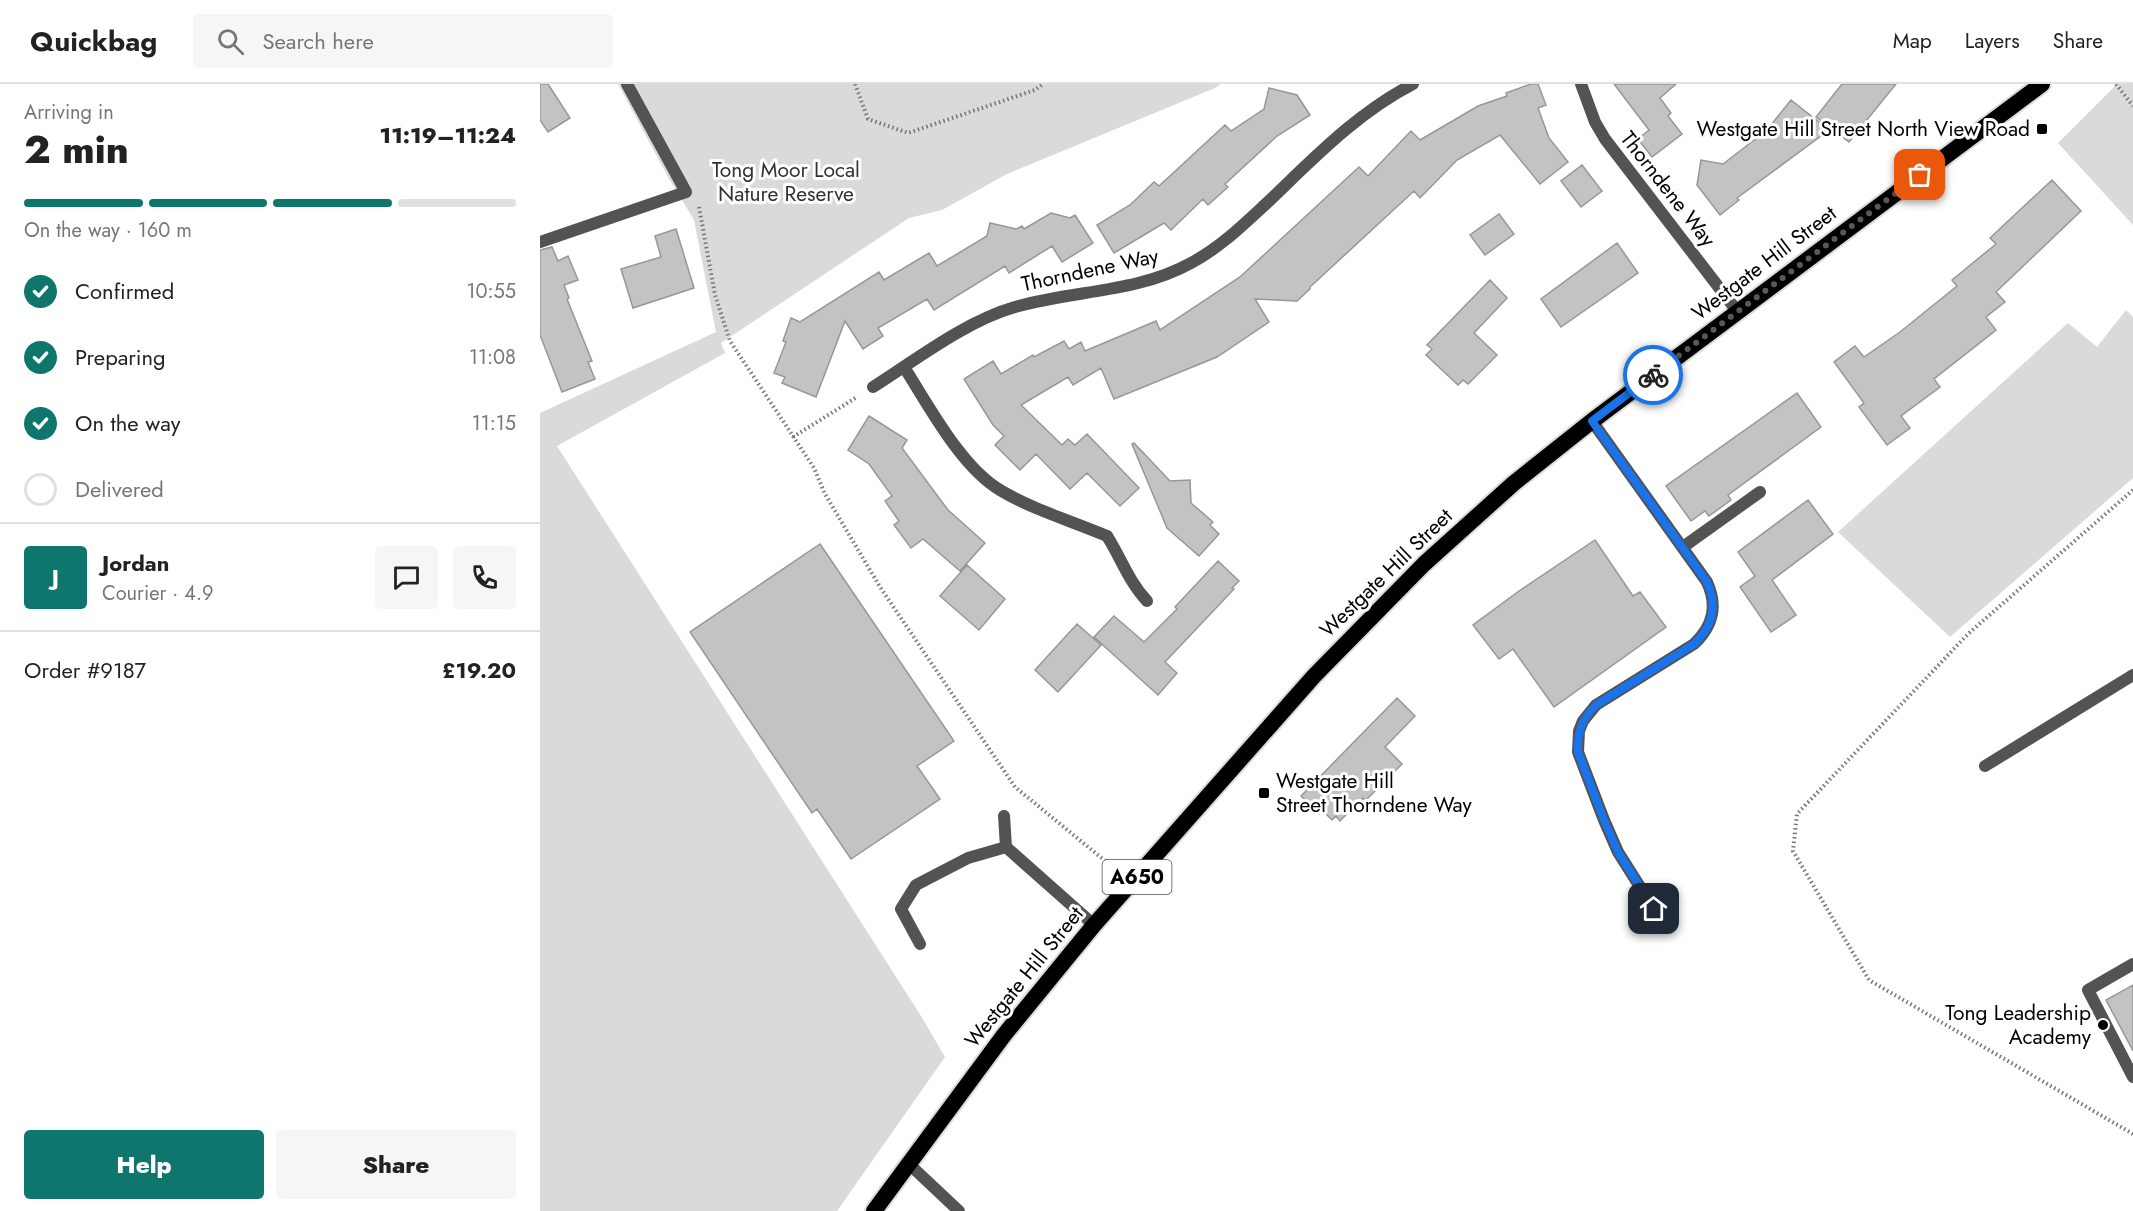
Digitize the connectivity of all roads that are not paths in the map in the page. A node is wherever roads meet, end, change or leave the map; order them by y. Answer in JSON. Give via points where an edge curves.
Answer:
{"nodes":[{"id":1,"x":627,"y":84,"type":"edge"},
{"id":2,"x":1413,"y":84,"type":"edge"},
{"id":3,"x":1581,"y":84,"type":"edge"},
{"id":4,"x":2042,"y":84,"type":"edge"},
{"id":5,"x":540,"y":242,"type":"edge"},
{"id":6,"x":1737,"y":311,"type":"junction"},
{"id":7,"x":904,"y":367,"type":"junction"},
{"id":8,"x":873,"y":387,"type":"road end"},
{"id":9,"x":1592,"y":421,"type":"junction"},
{"id":10,"x":1760,"y":492,"type":"dead end"},
{"id":11,"x":1683,"y":548,"type":"junction"},
{"id":12,"x":1147,"y":601,"type":"dead end"},
{"id":13,"x":2133,"y":675,"type":"edge"},
{"id":14,"x":1985,"y":766,"type":"dead end"},
{"id":15,"x":1004,"y":816,"type":"dead end"},
{"id":16,"x":1006,"y":847,"type":"junction"},
{"id":17,"x":1654,"y":909,"type":"dead end"},
{"id":18,"x":1094,"y":926,"type":"junction"},
{"id":19,"x":921,"y":944,"type":"dead end"},
{"id":20,"x":2133,"y":964,"type":"edge"},
{"id":21,"x":2133,"y":1077,"type":"edge"},
{"id":22,"x":909,"y":1164,"type":"junction"},
{"id":23,"x":874,"y":1211,"type":"edge"},
{"id":24,"x":959,"y":1211,"type":"edge"}],
"edges":[{"from":1,"to":5,"type":"street","via":[[686,192]]},
{"from":2,"to":7,"type":"street","name":"Thorndene Way","via":[[1346,128],[1235,233],[1188,265],[1140,283],[1000,311]]},
{"from":3,"to":6,"type":"street","name":"Thorndene Way","via":[[1605,140]]},
{"from":4,"to":6,"type":"highway","name":"Westgate Hill Street","number":"A650"},
{"from":6,"to":9,"type":"highway","name":"Westgate Hill Street","number":"A650"},
{"from":7,"to":8,"type":"street","name":"Thorndene Way"},
{"from":7,"to":12,"type":"street","via":[[976,472],[999,490],[1107,536],[1134,588]]},
{"from":9,"to":11,"type":"street"},
{"from":9,"to":18,"type":"highway","name":"Westgate Hill Street","number":"A650","via":[[1514,483],[1424,564],[1314,676]]},
{"from":10,"to":11,"type":"street"},
{"from":11,"to":17,"type":"street","via":[[1712,593],[1713,616],[1709,627],[1694,644],[1596,705],[1582,721],[1578,742],[1578,752],[1618,852]]},
{"from":13,"to":14,"type":"street"},
{"from":15,"to":16,"type":"street"},
{"from":16,"to":18,"type":"street"},
{"from":16,"to":19,"type":"street","via":[[968,858],[916,885],[901,909]]},
{"from":18,"to":22,"type":"highway","name":"Westgate Hill Street","number":"A650","via":[[1004,1035]]},
{"from":20,"to":21,"type":"street","via":[[2088,990]]},
{"from":22,"to":23,"type":"highway","name":"Westgate Hill Street","number":"A650"},
{"from":22,"to":24,"type":"street"}]}
